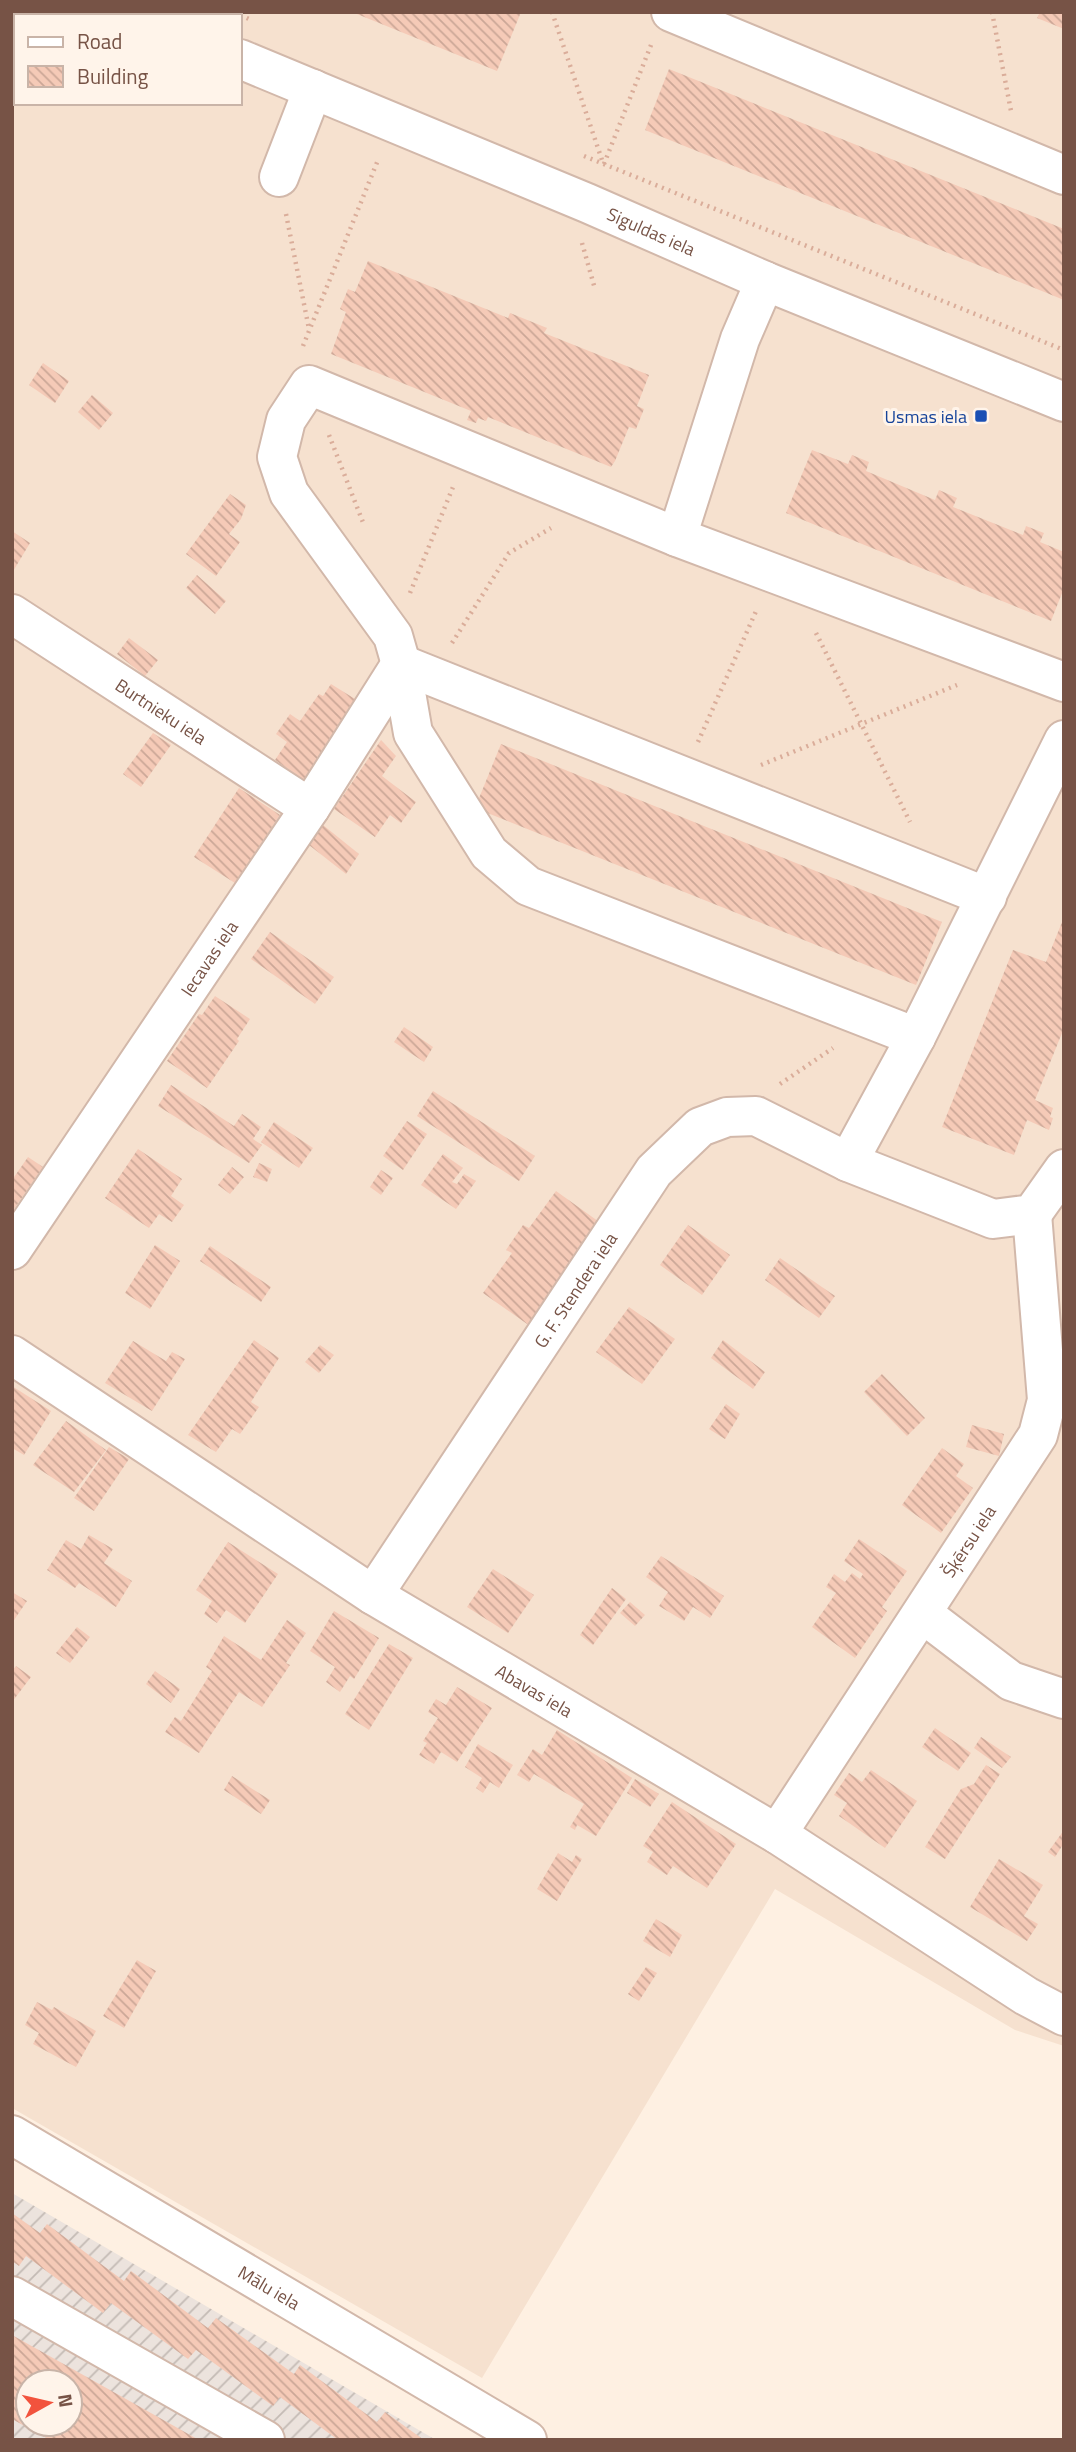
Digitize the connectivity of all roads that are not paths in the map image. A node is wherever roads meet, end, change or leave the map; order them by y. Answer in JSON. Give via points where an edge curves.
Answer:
{"nodes":[{"id":1,"x":662,"y":27,"type":"edge"},
{"id":2,"x":242,"y":61,"type":"edge"},
{"id":3,"x":313,"y":89,"type":"junction"},
{"id":4,"x":1064,"y":175,"type":"edge"},
{"id":5,"x":279,"y":177,"type":"road end"},
{"id":6,"x":765,"y":281,"type":"junction"},
{"id":7,"x":1064,"y":402,"type":"edge"},
{"id":8,"x":677,"y":537,"type":"junction"},
{"id":9,"x":12,"y":614,"type":"edge"},
{"id":10,"x":409,"y":658,"type":"junction"},
{"id":11,"x":1064,"y":682,"type":"edge"},
{"id":12,"x":1064,"y":740,"type":"edge"},
{"id":13,"x":310,"y":808,"type":"junction"},
{"id":14,"x":987,"y":897,"type":"junction"},
{"id":15,"x":916,"y":1037,"type":"junction"},
{"id":16,"x":848,"y":1162,"type":"junction"},
{"id":17,"x":1064,"y":1169,"type":"edge"},
{"id":18,"x":1032,"y":1214,"type":"junction"},
{"id":19,"x":12,"y":1250,"type":"edge"},
{"id":20,"x":12,"y":1355,"type":"edge"},
{"id":21,"x":373,"y":1595,"type":"junction"},
{"id":22,"x":923,"y":1614,"type":"junction"},
{"id":23,"x":1064,"y":1699,"type":"edge"},
{"id":24,"x":778,"y":1833,"type":"junction"},
{"id":25,"x":1064,"y":2016,"type":"edge"},
{"id":26,"x":12,"y":2135,"type":"edge"},
{"id":27,"x":12,"y":2296,"type":"edge"},
{"id":28,"x":265,"y":2440,"type":"edge"},
{"id":29,"x":527,"y":2440,"type":"edge"}],
"edges":[{"from":1,"to":4,"type":"street"},
{"from":2,"to":3,"type":"street","name":"Siguldas iela"},
{"from":3,"to":5,"type":"street"},
{"from":3,"to":6,"type":"street","name":"Siguldas iela"},
{"from":6,"to":7,"type":"street","name":"Siguldas iela"},
{"from":6,"to":8,"type":"street","via":[[740,339]]},
{"from":8,"to":10,"type":"street","via":[[309,385],[286,420],[277,457],[289,493]]},
{"from":8,"to":11,"type":"street"},
{"from":9,"to":13,"type":"street","name":"Burtnieku iela"},
{"from":10,"to":13,"type":"street","name":"Iecavas iela"},
{"from":10,"to":14,"type":"street","via":[[696,781]]},
{"from":10,"to":15,"type":"street","via":[[412,733],[489,853],[528,886]]},
{"from":12,"to":14,"type":"street"},
{"from":13,"to":19,"type":"street","name":"Iecavas iela"},
{"from":14,"to":15,"type":"street"},
{"from":15,"to":16,"type":"street"},
{"from":16,"to":18,"type":"street","via":[[993,1219]]},
{"from":16,"to":21,"type":"street","name":"G. F. Stendera iela","via":[[756,1116],[727,1117],[700,1128],[654,1171]]},
{"from":17,"to":18,"type":"street"},
{"from":18,"to":22,"type":"street","name":"Šķērsu iela","via":[[1047,1400],[1038,1435]]},
{"from":20,"to":21,"type":"street","name":"Abavas iela"},
{"from":21,"to":24,"type":"street","name":"Abavas iela"},
{"from":22,"to":23,"type":"street","via":[[1011,1681]]},
{"from":22,"to":24,"type":"street","name":"Šķērsu iela"},
{"from":24,"to":25,"type":"street","name":"Abavas iela","via":[[1026,1996]]},
{"from":26,"to":29,"type":"street","name":"Mālu iela"},
{"from":27,"to":28,"type":"street"}]}
